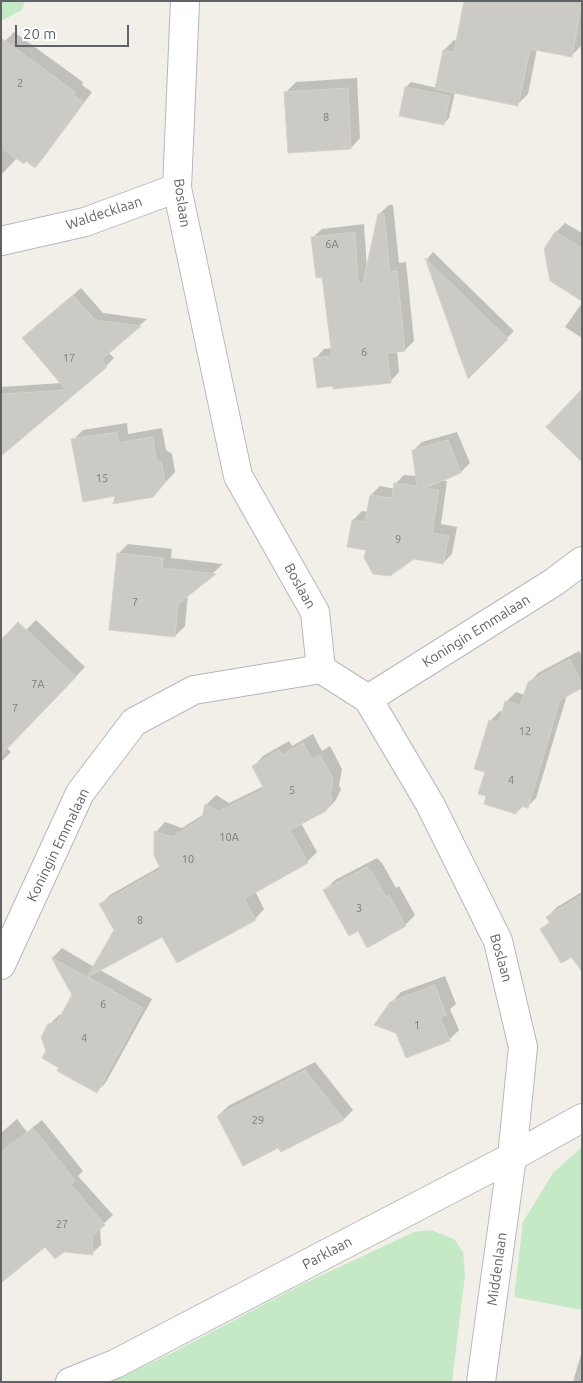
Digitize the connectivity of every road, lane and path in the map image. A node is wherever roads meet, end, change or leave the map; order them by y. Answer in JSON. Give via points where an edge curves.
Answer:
{"nodes":[{"id":1,"x":186,"y":1,"type":"edge"},
{"id":2,"x":177,"y":188,"type":"junction"},
{"id":3,"x":1,"y":241,"type":"edge"},
{"id":4,"x":582,"y":561,"type":"edge"},
{"id":5,"x":321,"y":669,"type":"junction"},
{"id":6,"x":368,"y":699,"type":"junction"},
{"id":7,"x":4,"y":952,"type":"edge"},
{"id":8,"x":582,"y":1118,"type":"edge"},
{"id":9,"x":512,"y":1157,"type":"junction"},
{"id":10,"x":70,"y":1382,"type":"edge"},
{"id":11,"x":481,"y":1382,"type":"edge"}],
"edges":[{"from":1,"to":2,"type":"street","name":"Boslaan"},
{"from":2,"to":3,"type":"street","name":"Waldecklaan","via":[[85,222]]},
{"from":2,"to":5,"type":"street","name":"Boslaan","via":[[238,476],[315,612]]},
{"from":4,"to":6,"type":"street","name":"Koningin Emmalaan"},
{"from":5,"to":6,"type":"street","name":"Boslaan"},
{"from":5,"to":7,"type":"street","name":"Koningin Emmalaan","via":[[194,690],[134,722],[80,793]]},
{"from":6,"to":9,"type":"street","name":"Boslaan","via":[[430,804],[498,941],[523,1047]]},
{"from":8,"to":9,"type":"street","name":"Parklaan"},
{"from":9,"to":10,"type":"street","name":"Parklaan","via":[[115,1364]]},
{"from":9,"to":11,"type":"street","name":"Middenlaan"}]}
